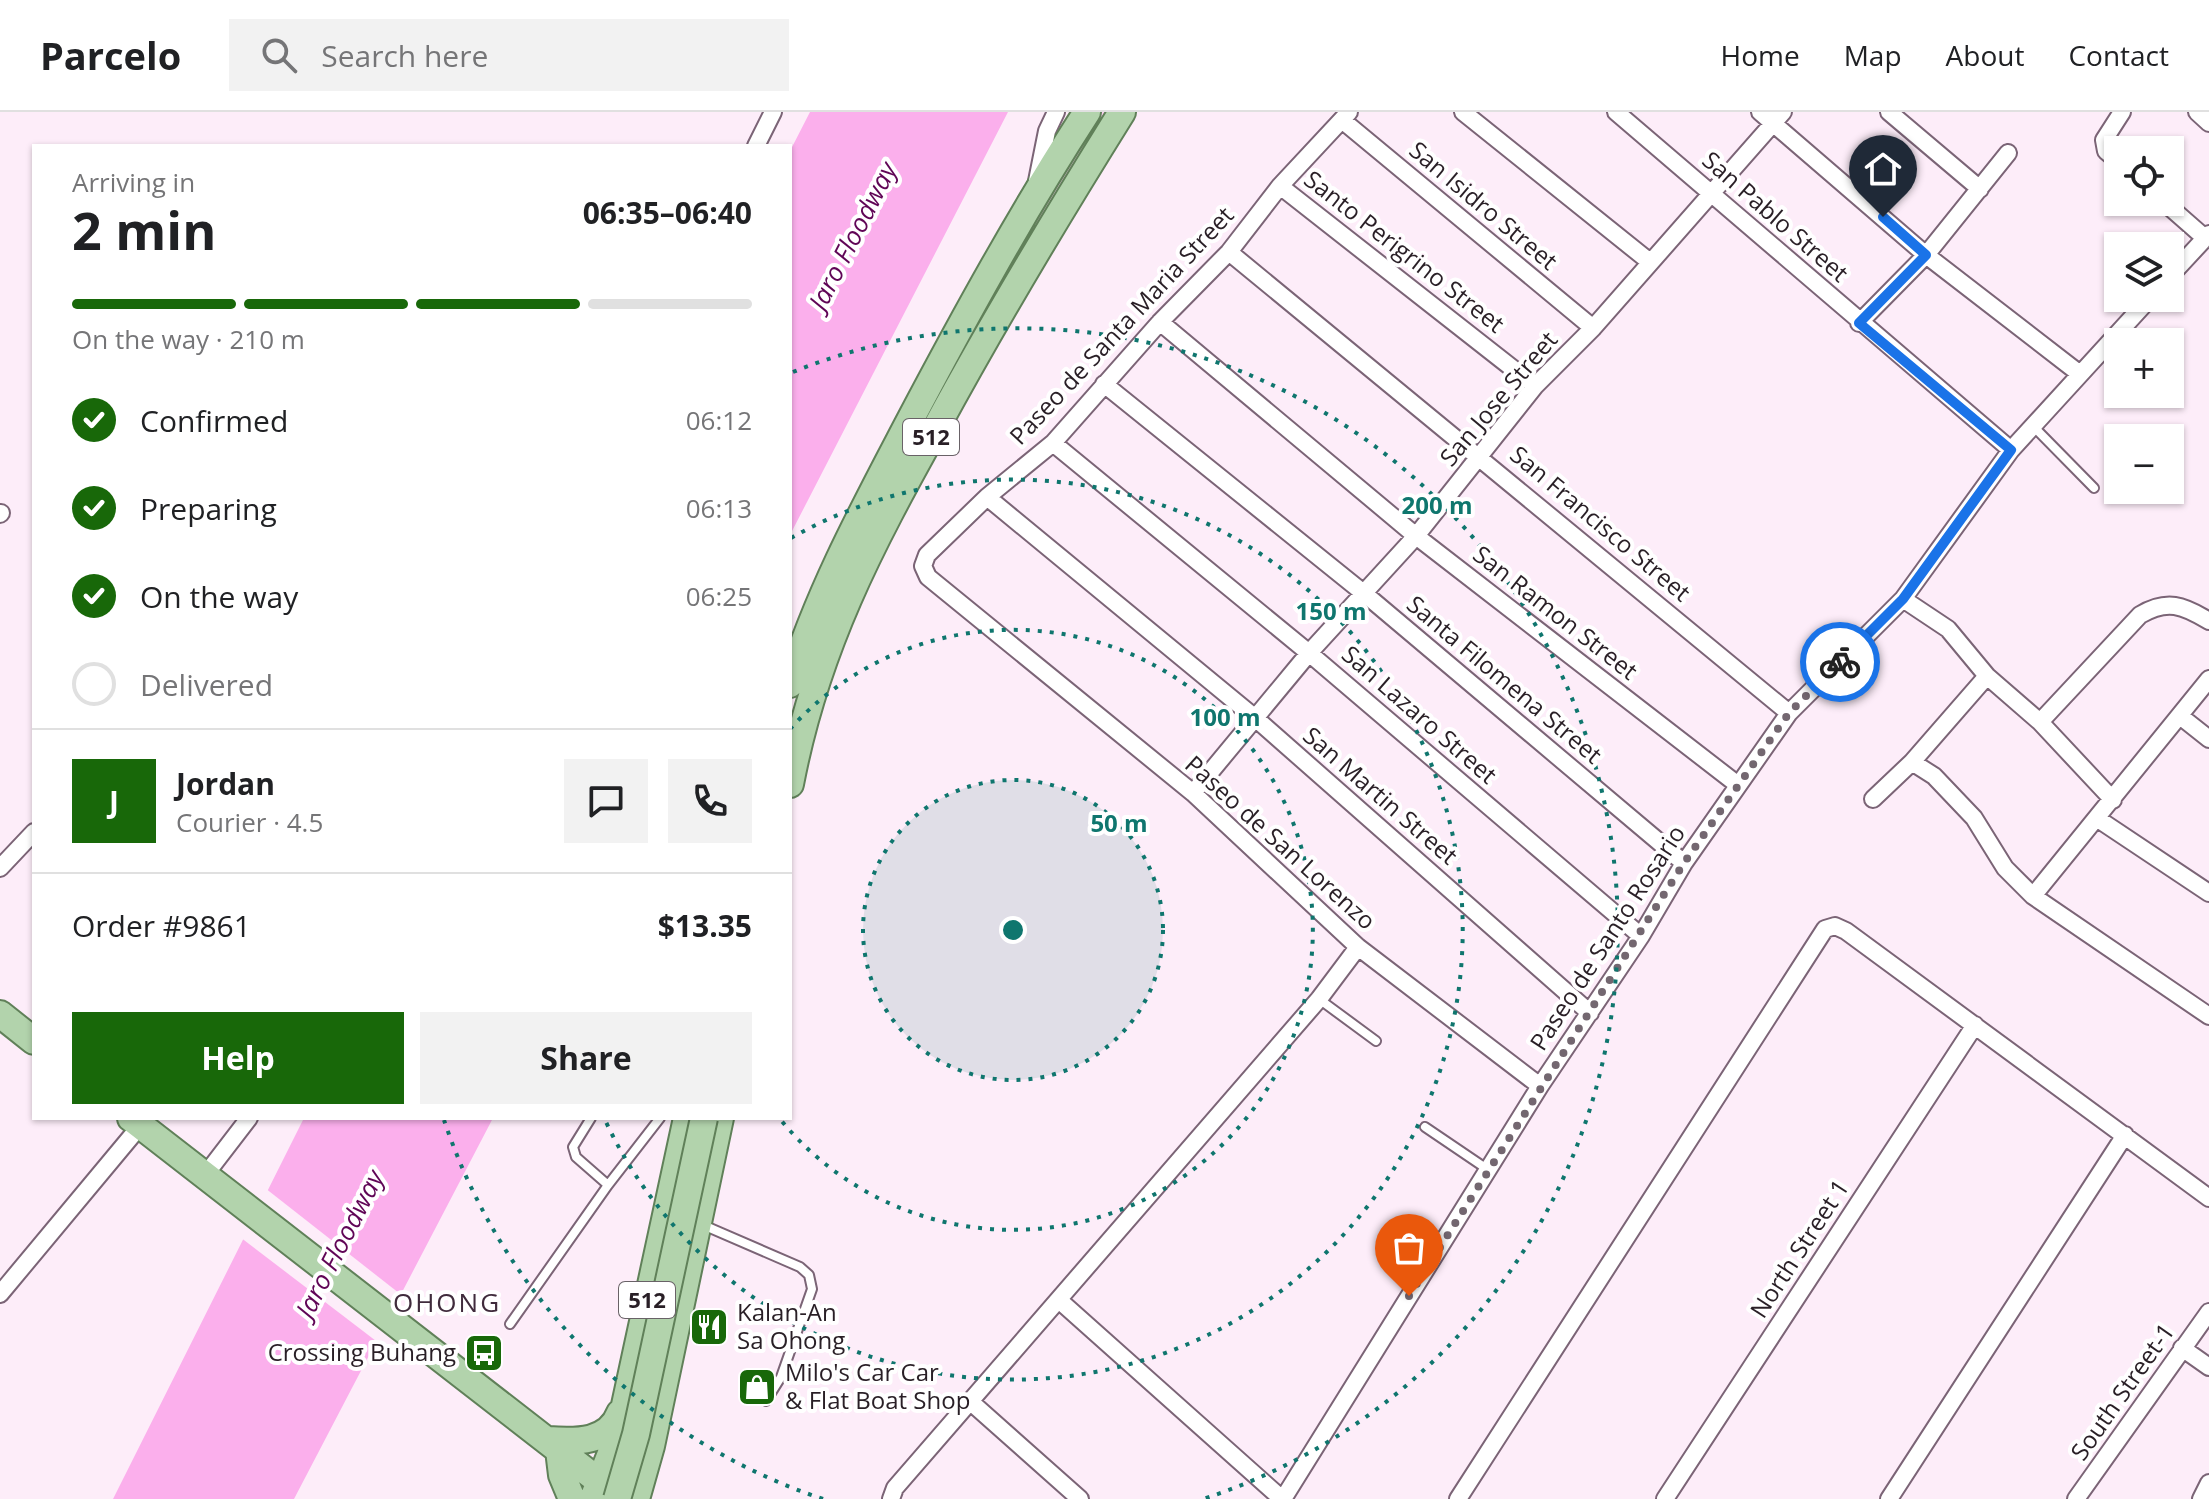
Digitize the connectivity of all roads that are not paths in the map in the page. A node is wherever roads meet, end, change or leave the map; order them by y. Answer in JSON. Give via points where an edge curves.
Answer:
{"nodes":[{"id":1,"x":773,"y":112,"type":"edge"},
{"id":2,"x":1056,"y":112,"type":"edge"},
{"id":3,"x":1087,"y":112,"type":"edge"},
{"id":4,"x":1122,"y":112,"type":"edge"},
{"id":5,"x":1463,"y":112,"type":"edge"},
{"id":6,"x":1616,"y":112,"type":"edge"},
{"id":7,"x":1760,"y":112,"type":"edge"},
{"id":8,"x":1889,"y":112,"type":"edge"},
{"id":9,"x":2122,"y":112,"type":"edge"},
{"id":10,"x":2197,"y":112,"type":"edge"},
{"id":11,"x":1346,"y":116,"type":"edge"},
{"id":12,"x":1779,"y":118,"type":"edge"},
{"id":13,"x":2209,"y":123,"type":"edge"},
{"id":14,"x":2107,"y":136,"type":"edge"},
{"id":15,"x":757,"y":144,"type":"edge"},
{"id":16,"x":2008,"y":153,"type":"dead end"},
{"id":17,"x":1280,"y":186,"type":"junction"},
{"id":18,"x":1980,"y":189,"type":"junction"},
{"id":19,"x":1036,"y":191,"type":"junction"},
{"id":20,"x":1712,"y":193,"type":"junction"},
{"id":21,"x":2182,"y":216,"type":"edge"},
{"id":22,"x":1014,"y":234,"type":"junction"},
{"id":23,"x":2207,"y":236,"type":"edge"},
{"id":24,"x":1036,"y":250,"type":"junction"},
{"id":25,"x":1229,"y":252,"type":"junction"},
{"id":26,"x":1926,"y":255,"type":"junction"},
{"id":27,"x":2184,"y":261,"type":"edge"},
{"id":28,"x":1650,"y":262,"type":"junction"},
{"id":29,"x":2137,"y":312,"type":"edge"},
{"id":30,"x":1160,"y":322,"type":"junction"},
{"id":31,"x":1859,"y":323,"type":"junction"},
{"id":32,"x":1593,"y":328,"type":"junction"},
{"id":33,"x":2080,"y":374,"type":"junction"},
{"id":34,"x":1104,"y":384,"type":"junction"},
{"id":35,"x":1535,"y":386,"type":"junction"},
{"id":36,"x":2033,"y":425,"type":"junction"},
{"id":37,"x":1053,"y":443,"type":"junction"},
{"id":38,"x":2011,"y":450,"type":"junction"},
{"id":39,"x":1481,"y":456,"type":"junction"},
{"id":40,"x":2094,"y":488,"type":"dead end"},
{"id":41,"x":987,"y":497,"type":"junction"},
{"id":42,"x":1416,"y":536,"type":"junction"},
{"id":43,"x":923,"y":566,"type":"joint"},
{"id":44,"x":1366,"y":595,"type":"junction"},
{"id":45,"x":1903,"y":599,"type":"junction"},
{"id":46,"x":2209,"y":621,"type":"edge"},
{"id":47,"x":1309,"y":653,"type":"junction"},
{"id":48,"x":1987,"y":676,"type":"junction"},
{"id":49,"x":792,"y":679,"type":"edge"},
{"id":50,"x":2209,"y":679,"type":"edge"},
{"id":51,"x":1789,"y":713,"type":"junction"},
{"id":52,"x":2180,"y":716,"type":"junction"},
{"id":53,"x":1254,"y":717,"type":"junction"},
{"id":54,"x":2040,"y":722,"type":"junction"},
{"id":55,"x":2209,"y":739,"type":"edge"},
{"id":56,"x":1912,"y":762,"type":"junction"},
{"id":57,"x":792,"y":776,"type":"edge"},
{"id":58,"x":1738,"y":785,"type":"junction"},
{"id":59,"x":1193,"y":793,"type":"junction"},
{"id":60,"x":1873,"y":799,"type":"dead end"},
{"id":61,"x":2113,"y":800,"type":"junction"},
{"id":62,"x":2098,"y":819,"type":"junction"},
{"id":63,"x":32,"y":834,"type":"edge"},
{"id":64,"x":1684,"y":863,"type":"junction"},
{"id":65,"x":0,"y":868,"type":"edge"},
{"id":66,"x":2209,"y":893,"type":"edge"},
{"id":67,"x":2033,"y":896,"type":"junction"},
{"id":68,"x":1641,"y":936,"type":"junction"},
{"id":69,"x":1358,"y":947,"type":"junction"},
{"id":70,"x":1319,"y":999,"type":"junction"},
{"id":71,"x":1590,"y":1013,"type":"junction"},
{"id":72,"x":0,"y":1014,"type":"edge"},
{"id":73,"x":2209,"y":1016,"type":"edge"},
{"id":74,"x":1975,"y":1025,"type":"junction"},
{"id":75,"x":32,"y":1039,"type":"edge"},
{"id":76,"x":1376,"y":1041,"type":"dead end"},
{"id":77,"x":1540,"y":1086,"type":"junction"},
{"id":78,"x":248,"y":1120,"type":"edge"},
{"id":79,"x":590,"y":1120,"type":"edge"},
{"id":80,"x":658,"y":1120,"type":"edge"},
{"id":81,"x":687,"y":1120,"type":"edge"},
{"id":82,"x":704,"y":1120,"type":"edge"},
{"id":83,"x":720,"y":1120,"type":"edge"},
{"id":84,"x":136,"y":1122,"type":"edge"},
{"id":85,"x":1425,"y":1127,"type":"dead end"},
{"id":86,"x":2125,"y":1135,"type":"junction"},
{"id":87,"x":1487,"y":1169,"type":"junction"},
{"id":88,"x":210,"y":1178,"type":"junction"},
{"id":89,"x":608,"y":1185,"type":"junction"},
{"id":90,"x":2209,"y":1198,"type":"edge"},
{"id":91,"x":698,"y":1223,"type":"junction"},
{"id":92,"x":0,"y":1294,"type":"edge"},
{"id":93,"x":1060,"y":1301,"type":"junction"},
{"id":94,"x":2209,"y":1312,"type":"edge"},
{"id":95,"x":510,"y":1324,"type":"dead end"},
{"id":96,"x":2182,"y":1348,"type":"junction"},
{"id":97,"x":2209,"y":1367,"type":"edge"},
{"id":98,"x":626,"y":1399,"type":"junction"},
{"id":99,"x":766,"y":1401,"type":"dead end"},
{"id":100,"x":972,"y":1403,"type":"junction"},
{"id":101,"x":554,"y":1445,"type":"junction"},
{"id":102,"x":651,"y":1446,"type":"junction"},
{"id":103,"x":2209,"y":1483,"type":"edge"},
{"id":104,"x":608,"y":1494,"type":"edge"},
{"id":105,"x":572,"y":1499,"type":"edge"},
{"id":106,"x":636,"y":1499,"type":"edge"},
{"id":107,"x":660,"y":1499,"type":"edge"},
{"id":108,"x":891,"y":1499,"type":"edge"},
{"id":109,"x":1080,"y":1499,"type":"edge"},
{"id":110,"x":1282,"y":1499,"type":"edge"},
{"id":111,"x":1458,"y":1499,"type":"edge"},
{"id":112,"x":1665,"y":1499,"type":"edge"},
{"id":113,"x":1889,"y":1499,"type":"edge"},
{"id":114,"x":2076,"y":1499,"type":"edge"},
{"id":115,"x":2201,"y":1499,"type":"edge"}],
"edges":[{"from":1,"to":15,"type":"street"},
{"from":2,"to":19,"type":"street","via":[[1047,131]]},
{"from":3,"to":19,"type":"main road","number":"512"},
{"from":4,"to":24,"type":"main road","number":"512"},
{"from":5,"to":28,"type":"street"},
{"from":6,"to":20,"type":"street","name":"San Pablo Street"},
{"from":7,"to":12,"type":"street"},
{"from":8,"to":18,"type":"street"},
{"from":9,"to":14,"type":"street"},
{"from":10,"to":13,"type":"street"},
{"from":11,"to":17,"type":"street","name":"Paseo de Santa Maria Street"},
{"from":11,"to":32,"type":"street","name":"San Isidro Street"},
{"from":12,"to":20,"type":"street","name":"San Jose Street"},
{"from":12,"to":26,"type":"street"},
{"from":16,"to":18,"type":"street"},
{"from":17,"to":25,"type":"street","name":"Paseo de Santa Maria Street"},
{"from":17,"to":35,"type":"street","name":"Santo Perigrino Street"},
{"from":18,"to":26,"type":"street"},
{"from":19,"to":22,"type":"main road","number":"512"},
{"from":20,"to":28,"type":"street","name":"San Jose Street"},
{"from":20,"to":31,"type":"street","name":"San Pablo Street"},
{"from":21,"to":23,"type":"street"},
{"from":22,"to":24,"type":"main road","via":[[1015,252],[1026,255]]},
{"from":22,"to":49,"type":"main road","number":"512","via":[[955,333],[834,569]]},
{"from":23,"to":27,"type":"street"},
{"from":24,"to":57,"type":"main road","number":"512","via":[[855,577],[821,659]]},
{"from":25,"to":30,"type":"street","name":"Paseo de Santa Maria Street"},
{"from":25,"to":39,"type":"street","name":"San Francisco Street"},
{"from":26,"to":31,"type":"street"},
{"from":26,"to":33,"type":"street"},
{"from":28,"to":32,"type":"street","name":"San Jose Street"},
{"from":29,"to":33,"type":"street","name":"Paseo de Santo Rosario"},
{"from":30,"to":34,"type":"street","name":"Paseo de Santa Maria Street"},
{"from":30,"to":42,"type":"street","name":"San Ramon Street"},
{"from":31,"to":38,"type":"street","name":"San Pablo Street"},
{"from":32,"to":35,"type":"street","name":"San Jose Street"},
{"from":33,"to":36,"type":"street","name":"Paseo de Santo Rosario"},
{"from":34,"to":37,"type":"street","name":"Paseo de Santa Maria Street"},
{"from":34,"to":44,"type":"street","name":"Santa Filomena Street"},
{"from":35,"to":39,"type":"street","name":"San Jose Street"},
{"from":36,"to":38,"type":"street","name":"Paseo de Santo Rosario"},
{"from":36,"to":40,"type":"lane"},
{"from":37,"to":41,"type":"street","name":"Paseo de Santa Maria Street"},
{"from":37,"to":47,"type":"street","name":"San Lazaro Street"},
{"from":38,"to":45,"type":"street","name":"Paseo de Santo Rosario"},
{"from":39,"to":42,"type":"street","name":"San Jose Street"},
{"from":39,"to":51,"type":"street","name":"San Francisco Street"},
{"from":41,"to":43,"type":"street","name":"Paseo de Santa Maria Street","via":[[927,555]]},
{"from":41,"to":53,"type":"street","name":"San Martin Street"},
{"from":42,"to":44,"type":"street","name":"San Jose Street"},
{"from":42,"to":58,"type":"street","name":"San Ramon Street"},
{"from":43,"to":59,"type":"street","name":"Paseo de San Lorenzo","via":[[928,577],[1024,658]]},
{"from":44,"to":47,"type":"street","name":"San Jose Street"},
{"from":44,"to":64,"type":"street","name":"Santa Filomena Street"},
{"from":45,"to":48,"type":"street","via":[[1948,629]]},
{"from":45,"to":51,"type":"street","name":"Paseo de Santo Rosario"},
{"from":46,"to":54,"type":"street","via":[[2173,604],[2140,615]]},
{"from":47,"to":53,"type":"street","name":"San Jose Street"},
{"from":47,"to":68,"type":"street","name":"San Lazaro Street"},
{"from":48,"to":54,"type":"street"},
{"from":48,"to":56,"type":"street"},
{"from":50,"to":52,"type":"street"},
{"from":51,"to":58,"type":"street","name":"Paseo de Santo Rosario"},
{"from":52,"to":55,"type":"street"},
{"from":52,"to":61,"type":"street"},
{"from":53,"to":59,"type":"street","name":"San Jose Street"},
{"from":53,"to":71,"type":"street","name":"San Martin Street"},
{"from":54,"to":61,"type":"street"},
{"from":56,"to":60,"type":"street"},
{"from":56,"to":67,"type":"street","via":[[1934,776],[1974,818],[2005,868]]},
{"from":58,"to":64,"type":"street","name":"Paseo de Santo Rosario"},
{"from":59,"to":69,"type":"street","name":"Paseo de San Lorenzo"},
{"from":61,"to":62,"type":"street"},
{"from":62,"to":66,"type":"street"},
{"from":62,"to":67,"type":"street"},
{"from":63,"to":65,"type":"street"},
{"from":64,"to":68,"type":"street","name":"Paseo de Santo Rosario"},
{"from":67,"to":73,"type":"street"},
{"from":68,"to":71,"type":"street","name":"Paseo de Santo Rosario"},
{"from":69,"to":70,"type":"street"},
{"from":69,"to":77,"type":"street","name":"Paseo de San Lorenzo"},
{"from":70,"to":76,"type":"lane"},
{"from":70,"to":93,"type":"street"},
{"from":71,"to":77,"type":"street","name":"Paseo de Santo Rosario"},
{"from":72,"to":75,"type":"main road"},
{"from":74,"to":86,"type":"street"},
{"from":74,"to":111,"type":"street","via":[[1846,931],[1825,929]]},
{"from":74,"to":112,"type":"street","name":"North Street 1"},
{"from":77,"to":87,"type":"street","name":"Paseo de Santo Rosario"},
{"from":78,"to":88,"type":"street"},
{"from":79,"to":89,"type":"lane","via":[[573,1147],[576,1157]]},
{"from":80,"to":89,"type":"lane"},
{"from":81,"to":98,"type":"main road","number":"512"},
{"from":82,"to":104,"type":"main road","bridge":true,"via":[[636,1434]]},
{"from":83,"to":91,"type":"main road","number":"512"},
{"from":84,"to":88,"type":"main road"},
{"from":84,"to":92,"type":"street"},
{"from":85,"to":87,"type":"lane"},
{"from":86,"to":90,"type":"street"},
{"from":86,"to":113,"type":"street"},
{"from":87,"to":110,"type":"street","name":"Paseo de Santo Rosario"},
{"from":88,"to":101,"type":"main road"},
{"from":89,"to":95,"type":"lane"},
{"from":91,"to":99,"type":"lane","via":[[809,1275],[812,1289],[781,1377]]},
{"from":91,"to":102,"type":"main road","number":"512"},
{"from":93,"to":100,"type":"street"},
{"from":93,"to":110,"type":"street"},
{"from":94,"to":96,"type":"street","name":"South Street-1"},
{"from":96,"to":97,"type":"street"},
{"from":96,"to":114,"type":"street","name":"South Street-1"},
{"from":98,"to":101,"type":"main road","via":[[617,1423],[602,1435]]},
{"from":98,"to":104,"type":"main road","number":"512"},
{"from":100,"to":108,"type":"street","via":[[895,1488]]},
{"from":100,"to":109,"type":"street"},
{"from":101,"to":104,"type":"main road"},
{"from":101,"to":105,"type":"main road"},
{"from":102,"to":106,"type":"main road","number":"512"},
{"from":102,"to":107,"type":"main road","via":[[651,1470]]},
{"from":103,"to":115,"type":"street"}]}
